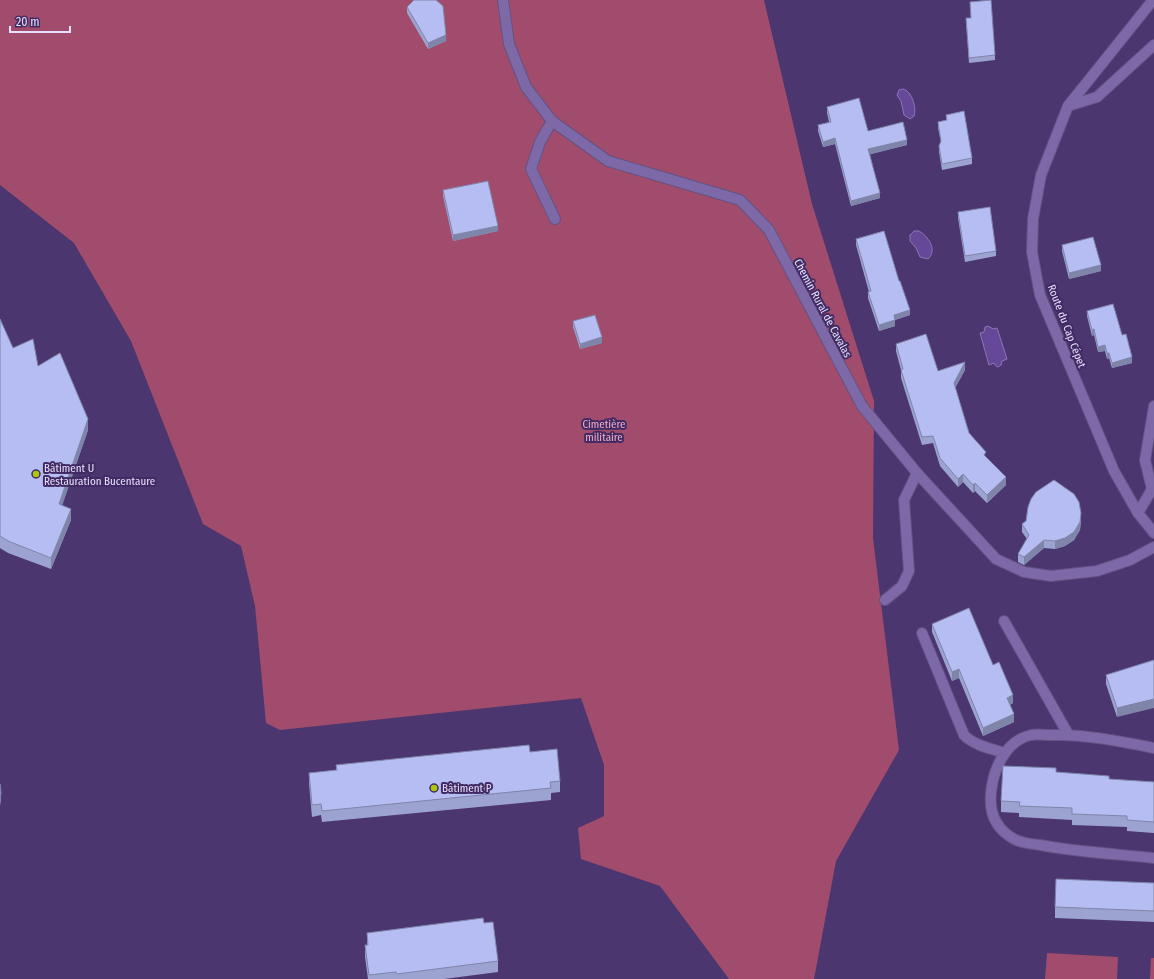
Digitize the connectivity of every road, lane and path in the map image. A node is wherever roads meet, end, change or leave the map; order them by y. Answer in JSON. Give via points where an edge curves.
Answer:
{"nodes":[{"id":1,"x":503,"y":0,"type":"edge"},
{"id":2,"x":1153,"y":0,"type":"edge"},
{"id":3,"x":1154,"y":45,"type":"edge"},
{"id":4,"x":1068,"y":106,"type":"junction"},
{"id":5,"x":552,"y":121,"type":"junction"},
{"id":6,"x":555,"y":219,"type":"dead end"},
{"id":7,"x":1154,"y":406,"type":"edge"},
{"id":8,"x":917,"y":473,"type":"junction"},
{"id":9,"x":1138,"y":513,"type":"junction"},
{"id":10,"x":1154,"y":533,"type":"edge"},
{"id":11,"x":1154,"y":547,"type":"edge"},
{"id":12,"x":885,"y":600,"type":"dead end"},
{"id":13,"x":1004,"y":621,"type":"dead end"},
{"id":14,"x":922,"y":633,"type":"dead end"},
{"id":15,"x":1068,"y":734,"type":"junction"},
{"id":16,"x":1154,"y":748,"type":"edge"},
{"id":17,"x":1005,"y":754,"type":"junction"},
{"id":18,"x":1154,"y":858,"type":"edge"}],
"edges":[{"from":1,"to":5,"type":"street","name":"Chemin Rural de Cavalas","via":[[509,44],[526,87]]},
{"from":2,"to":4,"type":"street","name":"Route du Cap Cépet"},
{"from":3,"to":4,"type":"street","via":[[1097,97]]},
{"from":4,"to":9,"type":"street","name":"Route du Cap Cépet","via":[[1041,175],[1033,219],[1032,252],[1040,295],[1114,471]]},
{"from":5,"to":6,"type":"street","via":[[540,142],[531,169]]},
{"from":5,"to":8,"type":"street","name":"Chemin Rural de Cavalas","via":[[608,161],[740,200],[769,230],[862,406]]},
{"from":7,"to":9,"type":"street","via":[[1145,460],[1152,488]]},
{"from":8,"to":11,"type":"street","name":"Chemin Rural de Cavalas","via":[[996,559],[1024,572],[1051,576],[1097,571],[1130,560]]},
{"from":8,"to":12,"type":"street","via":[[904,500],[909,570],[902,586]]},
{"from":9,"to":10,"type":"street","name":"Route du Cap Cépet"},
{"from":13,"to":15,"type":"street"},
{"from":14,"to":17,"type":"street","via":[[964,734],[975,742]]},
{"from":15,"to":16,"type":"street","via":[[1108,738]]},
{"from":15,"to":17,"type":"street","via":[[1031,736],[1013,745]]},
{"from":17,"to":18,"type":"street","via":[[998,762],[991,795],[991,809],[995,822],[1004,833],[1015,840],[1050,847]]}]}
